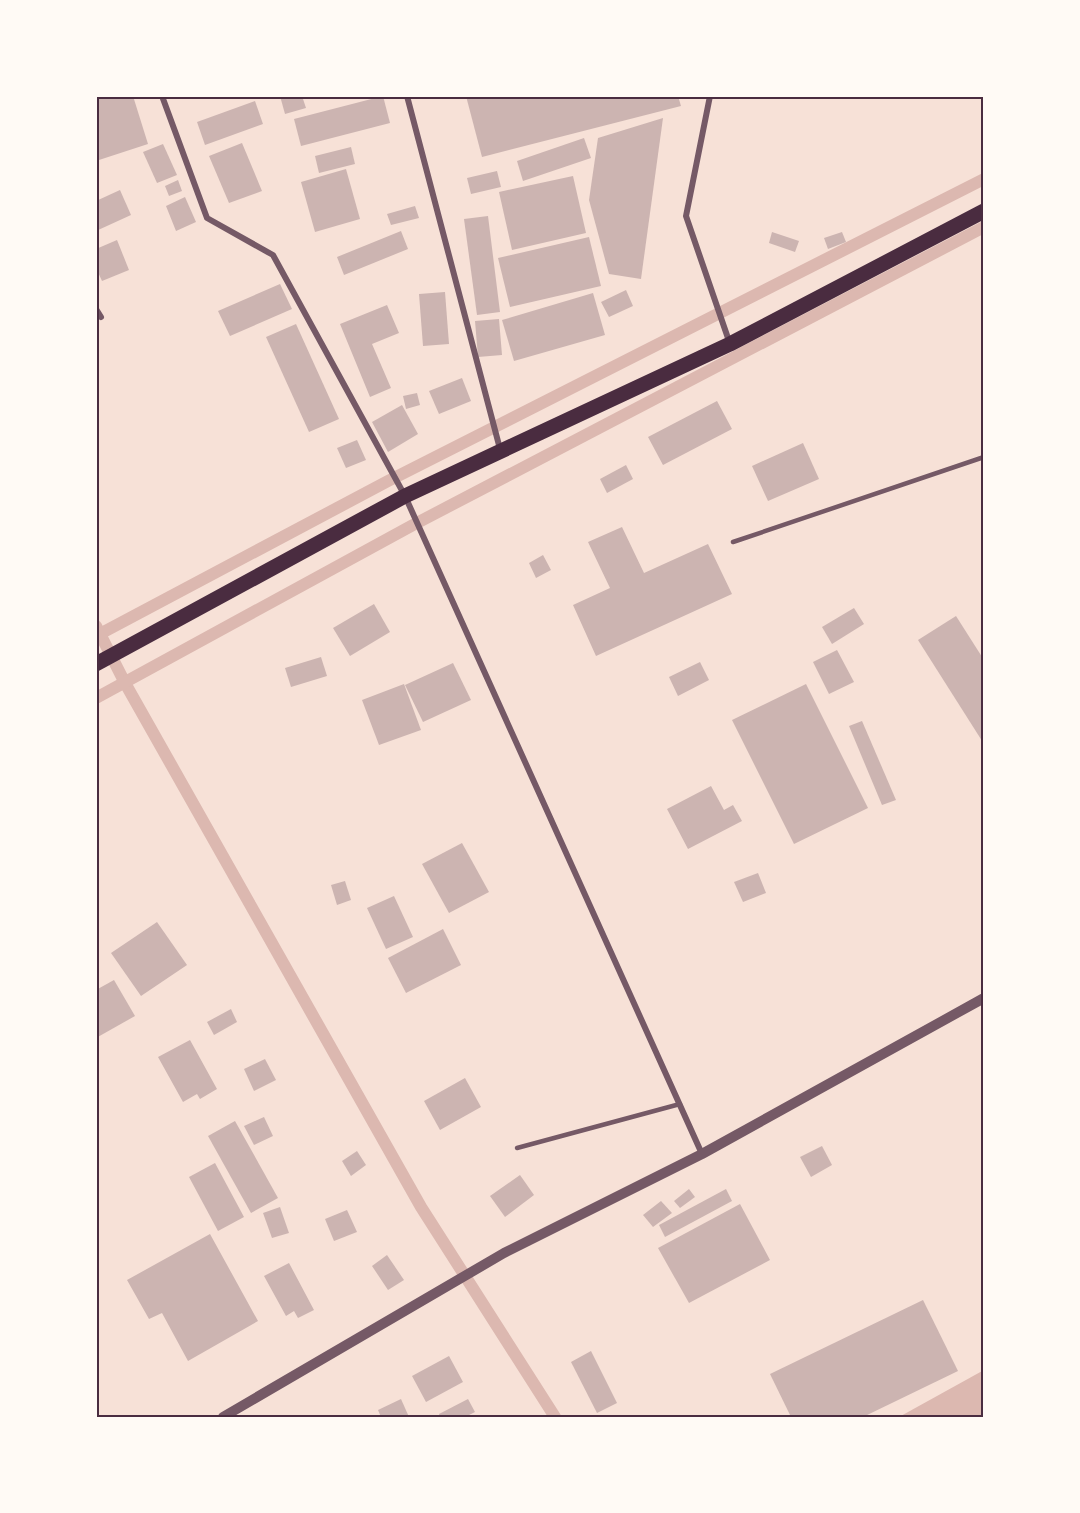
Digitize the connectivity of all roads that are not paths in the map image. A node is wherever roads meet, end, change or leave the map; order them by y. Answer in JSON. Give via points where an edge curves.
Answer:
{"nodes":[{"id":1,"x":162,"y":96,"type":"edge"},
{"id":2,"x":407,"y":96,"type":"edge"},
{"id":3,"x":710,"y":96,"type":"edge"},
{"id":4,"x":984,"y":211,"type":"edge"},
{"id":5,"x":96,"y":309,"type":"edge"},
{"id":6,"x":101,"y":317,"type":"dead end"},
{"id":7,"x":730,"y":344,"type":"junction"},
{"id":8,"x":501,"y":451,"type":"junction"},
{"id":9,"x":984,"y":457,"type":"edge"},
{"id":10,"x":405,"y":496,"type":"junction"},
{"id":11,"x":733,"y":542,"type":"dead end"},
{"id":12,"x":96,"y":664,"type":"edge"},
{"id":13,"x":984,"y":998,"type":"edge"},
{"id":14,"x":680,"y":1104,"type":"junction"},
{"id":15,"x":517,"y":1148,"type":"dead end"},
{"id":16,"x":702,"y":1154,"type":"junction"},
{"id":17,"x":223,"y":1417,"type":"edge"}],
"edges":[{"from":1,"to":10,"type":"street","via":[[207,218],[273,255]]},
{"from":2,"to":8,"type":"street"},
{"from":3,"to":7,"type":"street","via":[[686,216]]},
{"from":4,"to":7,"type":"main road"},
{"from":5,"to":6,"type":"street"},
{"from":7,"to":8,"type":"main road"},
{"from":8,"to":10,"type":"main road"},
{"from":9,"to":11,"type":"lane"},
{"from":10,"to":12,"type":"main road"},
{"from":10,"to":14,"type":"street"},
{"from":13,"to":16,"type":"street"},
{"from":14,"to":15,"type":"lane"},
{"from":14,"to":16,"type":"street"},
{"from":16,"to":17,"type":"street","via":[[504,1253]]}]}
